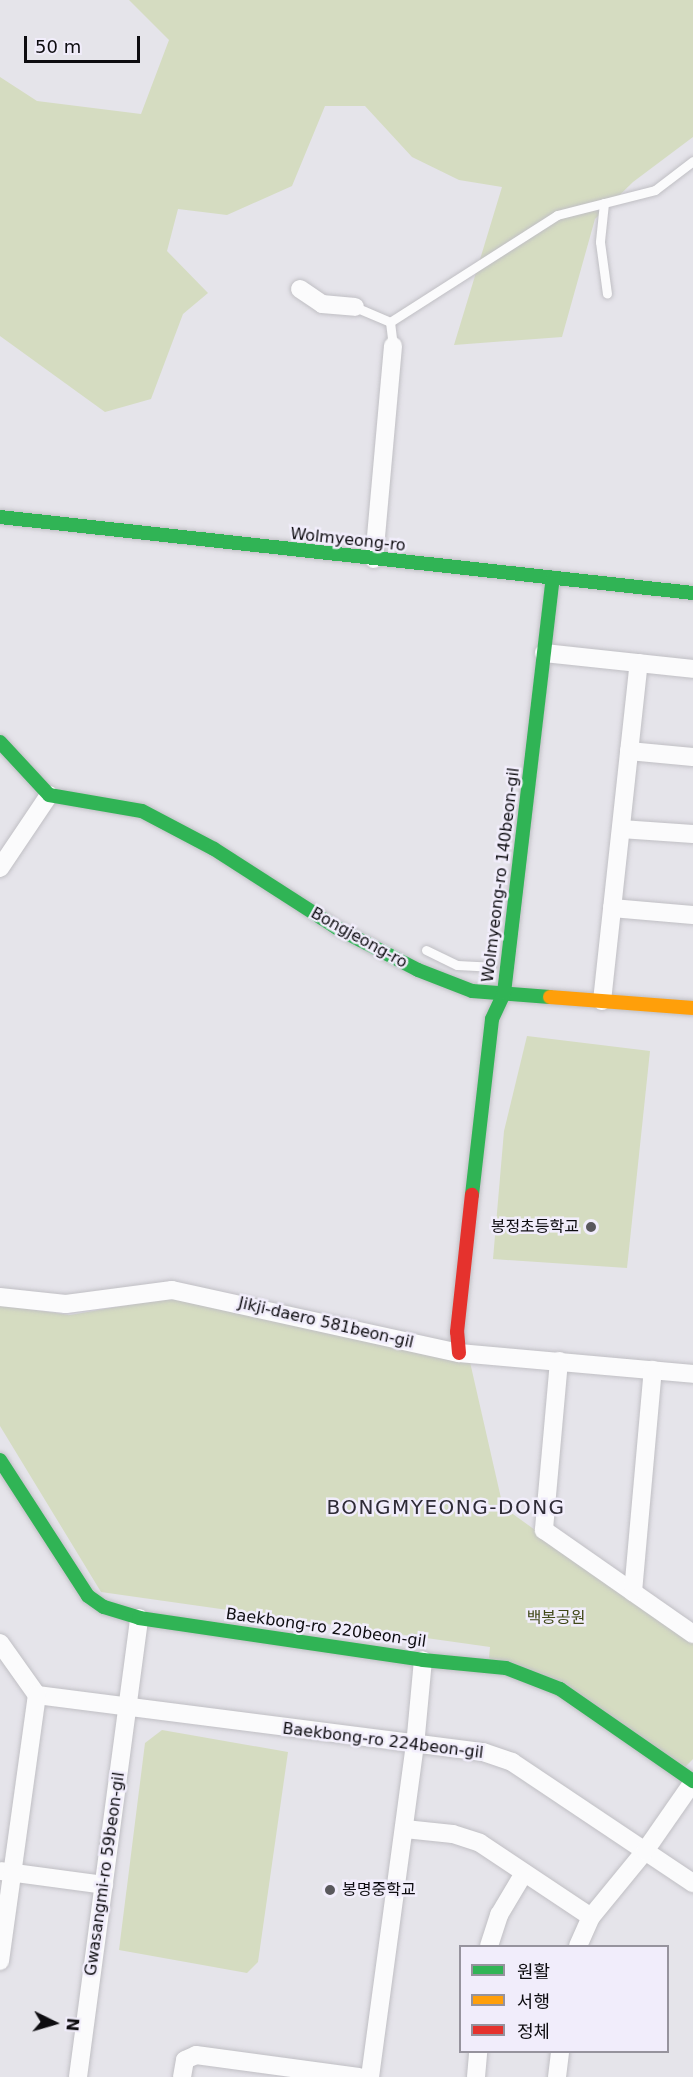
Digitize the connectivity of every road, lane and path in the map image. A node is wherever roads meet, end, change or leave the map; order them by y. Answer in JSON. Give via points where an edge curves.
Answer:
{"nodes":[{"id":1,"x":693,"y":161,"type":"edge"},
{"id":2,"x":604,"y":203,"type":"junction"},
{"id":3,"x":300,"y":289,"type":"dead end"},
{"id":4,"x":607,"y":294,"type":"dead end"},
{"id":5,"x":355,"y":307,"type":"joint"},
{"id":6,"x":390,"y":322,"type":"junction"},
{"id":7,"x":393,"y":346,"type":"joint"},
{"id":8,"x":0,"y":517,"type":"edge"},
{"id":9,"x":374,"y":559,"type":"junction"},
{"id":10,"x":553,"y":578,"type":"junction"},
{"id":11,"x":693,"y":593,"type":"edge"},
{"id":12,"x":544,"y":653,"type":"junction"},
{"id":13,"x":639,"y":663,"type":"junction"},
{"id":14,"x":693,"y":669,"type":"edge"},
{"id":15,"x":0,"y":742,"type":"edge"},
{"id":16,"x":629,"y":751,"type":"junction"},
{"id":17,"x":693,"y":757,"type":"edge"},
{"id":18,"x":49,"y":795,"type":"junction"},
{"id":19,"x":621,"y":828,"type":"junction"},
{"id":20,"x":688,"y":834,"type":"edge"},
{"id":21,"x":0,"y":868,"type":"edge"},
{"id":22,"x":612,"y":909,"type":"junction"},
{"id":23,"x":688,"y":914,"type":"edge"},
{"id":24,"x":426,"y":950,"type":"dead end"},
{"id":25,"x":491,"y":967,"type":"dead end"},
{"id":26,"x":504,"y":993,"type":"junction"},
{"id":27,"x":602,"y":1001,"type":"junction"},
{"id":28,"x":693,"y":1008,"type":"edge"},
{"id":29,"x":0,"y":1297,"type":"edge"},
{"id":30,"x":459,"y":1353,"type":"junction"},
{"id":31,"x":559,"y":1361,"type":"junction"},
{"id":32,"x":653,"y":1370,"type":"junction"},
{"id":33,"x":693,"y":1374,"type":"edge"},
{"id":34,"x":2,"y":1466,"type":"edge"},
{"id":35,"x":633,"y":1592,"type":"junction"},
{"id":36,"x":139,"y":1618,"type":"junction"},
{"id":37,"x":693,"y":1634,"type":"edge"},
{"id":38,"x":0,"y":1643,"type":"edge"},
{"id":39,"x":423,"y":1660,"type":"junction"},
{"id":40,"x":37,"y":1695,"type":"junction"},
{"id":41,"x":127,"y":1707,"type":"junction"},
{"id":42,"x":416,"y":1746,"type":"junction"},
{"id":43,"x":693,"y":1782,"type":"edge"},
{"id":44,"x":405,"y":1829,"type":"junction"},
{"id":45,"x":645,"y":1851,"type":"junction"},
{"id":46,"x":6,"y":1872,"type":"edge"},
{"id":47,"x":524,"y":1873,"type":"junction"},
{"id":48,"x":693,"y":1883,"type":"edge"},
{"id":49,"x":104,"y":1885,"type":"junction"},
{"id":50,"x":591,"y":1917,"type":"junction"},
{"id":51,"x":490,"y":1945,"type":"edge"},
{"id":52,"x":579,"y":1945,"type":"edge"},
{"id":53,"x":0,"y":1960,"type":"edge"},
{"id":54,"x":478,"y":2053,"type":"edge"},
{"id":55,"x":560,"y":2053,"type":"edge"},
{"id":56,"x":183,"y":2068,"type":"edge"},
{"id":57,"x":78,"y":2077,"type":"edge"},
{"id":58,"x":359,"y":2077,"type":"edge"},
{"id":59,"x":370,"y":2077,"type":"edge"},
{"id":60,"x":476,"y":2077,"type":"edge"},
{"id":61,"x":557,"y":2077,"type":"edge"}],
"edges":[{"from":1,"to":2,"type":"lane","via":[[655,190]]},
{"from":2,"to":4,"type":"lane","via":[[600,242]]},
{"from":2,"to":6,"type":"lane","via":[[557,216]]},
{"from":3,"to":5,"type":"street","via":[[322,304]]},
{"from":5,"to":6,"type":"lane"},
{"from":6,"to":7,"type":"lane"},
{"from":7,"to":9,"type":"street"},
{"from":8,"to":9,"type":"street","name":"Wolmyeong-ro"},
{"from":9,"to":10,"type":"street","name":"Wolmyeong-ro"},
{"from":10,"to":11,"type":"street","name":"Wolmyeong-ro"},
{"from":10,"to":12,"type":"street","name":"Wolmyeong-ro 140beon-gil"},
{"from":12,"to":13,"type":"street"},
{"from":12,"to":26,"type":"street","name":"Wolmyeong-ro 140beon-gil"},
{"from":13,"to":14,"type":"street"},
{"from":13,"to":16,"type":"street"},
{"from":15,"to":18,"type":"street"},
{"from":16,"to":17,"type":"street"},
{"from":16,"to":19,"type":"street"},
{"from":18,"to":21,"type":"street"},
{"from":18,"to":26,"type":"street","name":"Bongjeong-ro","via":[[142,811],[214,849],[337,928],[418,970],[472,991]]},
{"from":19,"to":20,"type":"street"},
{"from":19,"to":22,"type":"street"},
{"from":22,"to":23,"type":"street"},
{"from":22,"to":27,"type":"street"},
{"from":24,"to":25,"type":"lane","via":[[457,965]]},
{"from":26,"to":27,"type":"street","name":"Bongjeong-ro"},
{"from":26,"to":30,"type":"street","name":"Wolmyeong-ro 140beon-gil","via":[[492,1019],[457,1332]]},
{"from":27,"to":28,"type":"street","name":"Bongjeong-ro"},
{"from":29,"to":30,"type":"street","name":"Jikji-daero 581beon-gil","via":[[66,1304],[172,1290]]},
{"from":30,"to":31,"type":"street","name":"Jikji-daero 581beon-gil"},
{"from":31,"to":32,"type":"street","name":"Jikji-daero 581beon-gil"},
{"from":31,"to":35,"type":"street","via":[[544,1530]]},
{"from":32,"to":33,"type":"street","name":"Jikji-daero 581beon-gil"},
{"from":32,"to":35,"type":"street"},
{"from":34,"to":36,"type":"street","name":"Baekbong-ro 220beon-gil","via":[[88,1596],[104,1607]]},
{"from":35,"to":37,"type":"street"},
{"from":36,"to":39,"type":"street","name":"Baekbong-ro 220beon-gil"},
{"from":36,"to":41,"type":"street","name":"Gwasangmi-ro 59beon-gil"},
{"from":38,"to":40,"type":"street"},
{"from":39,"to":42,"type":"street"},
{"from":39,"to":43,"type":"street","name":"Baekbong-ro 220beon-gil","via":[[506,1668],[537,1678],[560,1689]]},
{"from":40,"to":41,"type":"street","name":"Baekbong-ro 224beon-gil"},
{"from":40,"to":46,"type":"street"},
{"from":41,"to":42,"type":"street","name":"Baekbong-ro 224beon-gil"},
{"from":41,"to":49,"type":"street","name":"Gwasangmi-ro 59beon-gil"},
{"from":42,"to":44,"type":"street"},
{"from":42,"to":45,"type":"street","name":"Baekbong-ro 224beon-gil","via":[[483,1752],[512,1762]]},
{"from":43,"to":45,"type":"street"},
{"from":44,"to":47,"type":"street","via":[[453,1834],[480,1843]]},
{"from":44,"to":59,"type":"street"},
{"from":45,"to":48,"type":"street","name":"Baekbong-ro 224beon-gil"},
{"from":45,"to":50,"type":"street"},
{"from":46,"to":49,"type":"street"},
{"from":46,"to":53,"type":"street"},
{"from":47,"to":50,"type":"street"},
{"from":47,"to":51,"type":"street","via":[[499,1915]]},
{"from":49,"to":57,"type":"street","name":"Gwasangmi-ro 59beon-gil"},
{"from":50,"to":52,"type":"street"},
{"from":54,"to":60,"type":"street"},
{"from":55,"to":61,"type":"street"},
{"from":56,"to":58,"type":"street","via":[[196,2055]]}]}
